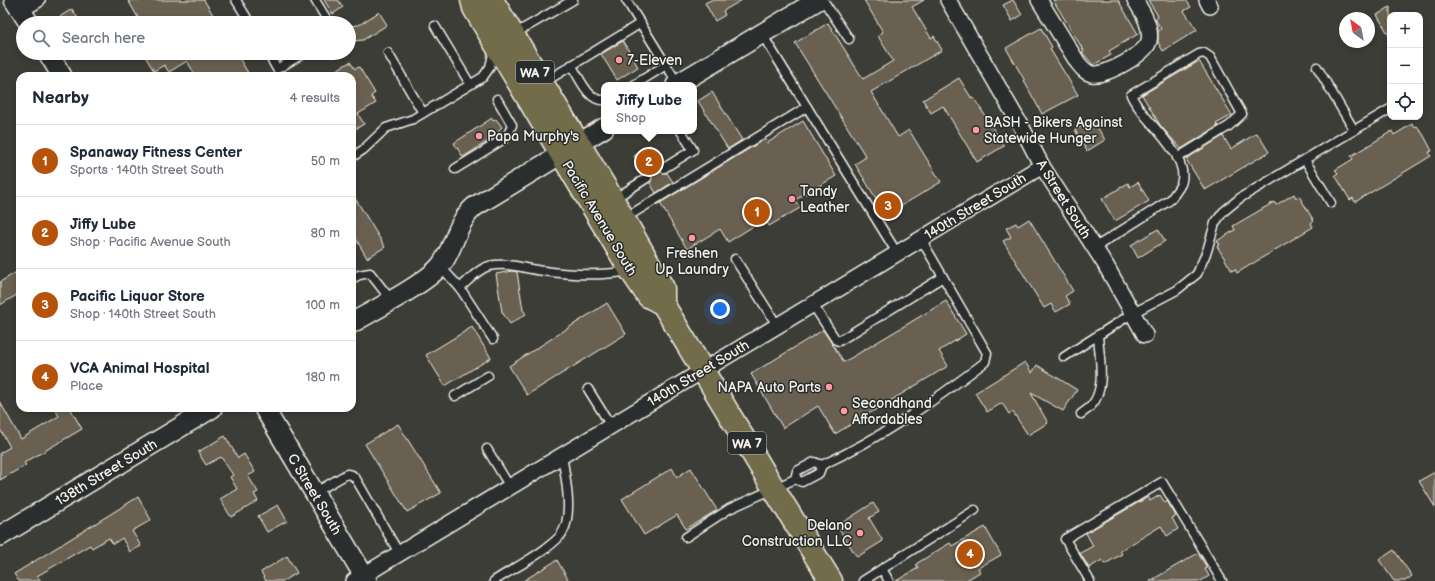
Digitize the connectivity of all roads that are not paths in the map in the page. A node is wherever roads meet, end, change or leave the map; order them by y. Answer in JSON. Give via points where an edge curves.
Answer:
{"nodes":[{"id":1,"x":37,"y":0,"type":"edge"},
{"id":2,"x":236,"y":0,"type":"edge"},
{"id":3,"x":315,"y":0,"type":"edge"},
{"id":4,"x":472,"y":0,"type":"edge"},
{"id":5,"x":492,"y":0,"type":"edge"},
{"id":6,"x":573,"y":0,"type":"edge"},
{"id":7,"x":626,"y":0,"type":"edge"},
{"id":8,"x":818,"y":0,"type":"edge"},
{"id":9,"x":823,"y":0,"type":"edge"},
{"id":10,"x":948,"y":0,"type":"edge"},
{"id":11,"x":1038,"y":0,"type":"edge"},
{"id":12,"x":1135,"y":0,"type":"edge"},
{"id":13,"x":21,"y":11,"type":"edge"},
{"id":14,"x":246,"y":16,"type":"edge"},
{"id":15,"x":325,"y":16,"type":"edge"},
{"id":16,"x":641,"y":23,"type":"junction"},
{"id":17,"x":435,"y":26,"type":"dead end"},
{"id":18,"x":762,"y":34,"type":"junction"},
{"id":19,"x":504,"y":38,"type":"junction"},
{"id":20,"x":849,"y":39,"type":"dead end"},
{"id":21,"x":388,"y":53,"type":"dead end"},
{"id":22,"x":52,"y":60,"type":"edge"},
{"id":23,"x":272,"y":60,"type":"edge"},
{"id":24,"x":292,"y":60,"type":"edge"},
{"id":25,"x":571,"y":65,"type":"junction"},
{"id":26,"x":666,"y":66,"type":"junction"},
{"id":27,"x":1316,"y":67,"type":"dead end"},
{"id":28,"x":60,"y":72,"type":"edge"},
{"id":29,"x":639,"y":82,"type":"edge"},
{"id":30,"x":675,"y":82,"type":"edge"},
{"id":31,"x":682,"y":82,"type":"edge"},
{"id":32,"x":542,"y":83,"type":"junction"},
{"id":33,"x":470,"y":84,"type":"junction"},
{"id":34,"x":497,"y":99,"type":"dead end"},
{"id":35,"x":601,"y":101,"type":"edge"},
{"id":36,"x":807,"y":107,"type":"junction"},
{"id":37,"x":1387,"y":111,"type":"edge"},
{"id":38,"x":423,"y":112,"type":"junction"},
{"id":39,"x":601,"y":130,"type":"edge"},
{"id":40,"x":1354,"y":130,"type":"junction"},
{"id":41,"x":683,"y":134,"type":"edge"},
{"id":42,"x":570,"y":149,"type":"junction"},
{"id":43,"x":356,"y":154,"type":"edge"},
{"id":44,"x":1177,"y":158,"type":"junction"},
{"id":45,"x":1305,"y":160,"type":"junction"},
{"id":46,"x":1042,"y":166,"type":"junction"},
{"id":47,"x":664,"y":168,"type":"dead end"},
{"id":48,"x":455,"y":169,"type":"dead end"},
{"id":49,"x":647,"y":178,"type":"dead end"},
{"id":50,"x":612,"y":200,"type":"junction"},
{"id":51,"x":1331,"y":203,"type":"dead end"},
{"id":52,"x":623,"y":219,"type":"junction"},
{"id":53,"x":920,"y":239,"type":"junction"},
{"id":54,"x":1094,"y":248,"type":"junction"},
{"id":55,"x":897,"y":253,"type":"junction"},
{"id":56,"x":735,"y":259,"type":"dead end"},
{"id":57,"x":440,"y":266,"type":"junction"},
{"id":58,"x":632,"y":270,"type":"junction"},
{"id":59,"x":356,"y":276,"type":"edge"},
{"id":60,"x":943,"y":277,"type":"junction"},
{"id":61,"x":460,"y":288,"type":"junction"},
{"id":62,"x":390,"y":300,"type":"junction"},
{"id":63,"x":664,"y":304,"type":"junction"},
{"id":64,"x":813,"y":305,"type":"junction"},
{"id":65,"x":1133,"y":313,"type":"junction"},
{"id":66,"x":356,"y":321,"type":"edge"},
{"id":67,"x":777,"y":325,"type":"junction"},
{"id":68,"x":1098,"y":335,"type":"junction"},
{"id":69,"x":1145,"y":335,"type":"dead end"},
{"id":70,"x":493,"y":339,"type":"dead end"},
{"id":71,"x":1064,"y":357,"type":"dead end"},
{"id":72,"x":704,"y":370,"type":"junction"},
{"id":73,"x":488,"y":376,"type":"dead end"},
{"id":74,"x":588,"y":389,"type":"dead end"},
{"id":75,"x":455,"y":396,"type":"dead end"},
{"id":76,"x":205,"y":412,"type":"edge"},
{"id":77,"x":266,"y":412,"type":"edge"},
{"id":78,"x":1081,"y":414,"type":"dead end"},
{"id":79,"x":611,"y":426,"type":"junction"},
{"id":80,"x":487,"y":449,"type":"dead end"},
{"id":81,"x":562,"y":455,"type":"junction"},
{"id":82,"x":822,"y":464,"type":"junction"},
{"id":83,"x":795,"y":479,"type":"junction"},
{"id":84,"x":510,"y":487,"type":"junction"},
{"id":85,"x":774,"y":489,"type":"junction"},
{"id":86,"x":314,"y":493,"type":"junction"},
{"id":87,"x":975,"y":510,"type":"dead end"},
{"id":88,"x":0,"y":536,"type":"edge"},
{"id":89,"x":686,"y":537,"type":"dead end"},
{"id":90,"x":400,"y":553,"type":"junction"},
{"id":91,"x":882,"y":569,"type":"junction"},
{"id":92,"x":361,"y":579,"type":"edge"},
{"id":93,"x":494,"y":581,"type":"edge"},
{"id":94,"x":831,"y":581,"type":"edge"},
{"id":95,"x":863,"y":581,"type":"edge"},
{"id":96,"x":889,"y":581,"type":"edge"},
{"id":97,"x":1090,"y":581,"type":"edge"},
{"id":98,"x":1222,"y":581,"type":"edge"}],
"edges":[{"from":1,"to":13,"type":"street"},
{"from":2,"to":14,"type":"lane"},
{"from":3,"to":15,"type":"lane"},
{"from":4,"to":19,"type":"main road","name":"Pacific Avenue South","number":"WA 7","via":[[474,8]]},
{"from":5,"to":19,"type":"main road","name":"Pacific Avenue South","number":"WA 7"},
{"from":6,"to":19,"type":"lane"},
{"from":7,"to":16,"type":"lane"},
{"from":8,"to":18,"type":"street"},
{"from":9,"to":20,"type":"lane"},
{"from":10,"to":46,"type":"street","name":"A Street South"},
{"from":11,"to":12,"type":"street","via":[[1086,72],[1097,74],[1110,71],[1143,50],[1150,40],[1148,27]]},
{"from":16,"to":25,"type":"lane"},
{"from":16,"to":26,"type":"lane"},
{"from":17,"to":33,"type":"lane"},
{"from":18,"to":31,"type":"street"},
{"from":18,"to":36,"type":"lane"},
{"from":19,"to":32,"type":"main road","name":"Pacific Avenue South","number":"WA 7"},
{"from":19,"to":33,"type":"lane","via":[[483,77]]},
{"from":19,"to":42,"type":"main road","name":"Pacific Avenue South","number":"WA 7"},
{"from":21,"to":38,"type":"lane"},
{"from":22,"to":28,"type":"street"},
{"from":23,"to":24,"type":"lane","via":[[277,69]]},
{"from":25,"to":32,"type":"lane"},
{"from":25,"to":35,"type":"lane","via":[[591,96]]},
{"from":26,"to":29,"type":"lane"},
{"from":26,"to":30,"type":"lane"},
{"from":27,"to":40,"type":"lane"},
{"from":32,"to":42,"type":"main road","name":"Pacific Avenue South","number":"WA 7"},
{"from":33,"to":38,"type":"lane"},
{"from":34,"to":48,"type":"lane","via":[[512,125],[506,137]]},
{"from":36,"to":52,"type":"lane"},
{"from":36,"to":55,"type":"lane"},
{"from":37,"to":40,"type":"lane"},
{"from":38,"to":43,"type":"lane","via":[[413,119],[386,128]]},
{"from":39,"to":42,"type":"street"},
{"from":40,"to":45,"type":"lane"},
{"from":41,"to":47,"type":"lane","via":[[693,150]]},
{"from":42,"to":50,"type":"main road","name":"Pacific Avenue South","number":"WA 7"},
{"from":42,"to":57,"type":"street","via":[[469,211]]},
{"from":42,"to":58,"type":"main road","name":"Pacific Avenue South","number":"WA 7"},
{"from":44,"to":44,"type":"lane","via":[[1131,95],[1198,54],[1204,53],[1210,56],[1242,114],[1229,126]]},
{"from":44,"to":54,"type":"lane","via":[[1182,172],[1181,183],[1170,200]]},
{"from":45,"to":51,"type":"lane"},
{"from":45,"to":65,"type":"lane","via":[[1240,198],[1223,212],[1215,223],[1208,251],[1197,274],[1177,290]]},
{"from":46,"to":53,"type":"street","name":"140th Street South"},
{"from":46,"to":54,"type":"street","name":"A Street South"},
{"from":49,"to":50,"type":"lane"},
{"from":50,"to":52,"type":"main road","name":"Pacific Avenue South","number":"WA 7"},
{"from":52,"to":63,"type":"main road","name":"Pacific Avenue South","number":"WA 7","via":[[663,288]]},
{"from":53,"to":55,"type":"street","name":"140th Street South"},
{"from":53,"to":60,"type":"lane"},
{"from":54,"to":65,"type":"street","name":"A Street South"},
{"from":55,"to":64,"type":"street","name":"140th Street South"},
{"from":56,"to":67,"type":"lane"},
{"from":57,"to":61,"type":"lane"},
{"from":57,"to":62,"type":"street"},
{"from":58,"to":61,"type":"lane","via":[[603,276],[563,274],[503,265],[488,266]]},
{"from":58,"to":63,"type":"main road","name":"Pacific Avenue South","number":"WA 7","via":[[648,296]]},
{"from":59,"to":62,"type":"lane","via":[[370,273]]},
{"from":60,"to":64,"type":"lane","via":[[839,341]]},
{"from":60,"to":82,"type":"lane","via":[[987,353],[986,362],[935,400],[847,453]]},
{"from":61,"to":70,"type":"lane"},
{"from":62,"to":66,"type":"street"},
{"from":63,"to":72,"type":"main road","name":"Pacific Avenue South","number":"WA 7"},
{"from":64,"to":67,"type":"street","name":"140th Street South"},
{"from":65,"to":68,"type":"lane"},
{"from":65,"to":69,"type":"street","name":"A Street South"},
{"from":67,"to":72,"type":"street","name":"140th Street South"},
{"from":68,"to":71,"type":"lane"},
{"from":68,"to":78,"type":"lane","via":[[1098,392],[1091,406]]},
{"from":72,"to":79,"type":"street","name":"140th Street South"},
{"from":72,"to":85,"type":"main road","name":"Pacific Avenue South","number":"WA 7"},
{"from":73,"to":75,"type":"lane"},
{"from":74,"to":79,"type":"lane"},
{"from":76,"to":88,"type":"street","name":"138th Street South"},
{"from":77,"to":86,"type":"street","name":"C Street South"},
{"from":79,"to":81,"type":"street","name":"140th Street South"},
{"from":80,"to":84,"type":"lane"},
{"from":81,"to":84,"type":"street","name":"140th Street South"},
{"from":81,"to":93,"type":"lane","via":[[568,497],[567,520],[561,536]]},
{"from":82,"to":83,"type":"lane","via":[[814,462],[797,471]]},
{"from":82,"to":83,"type":"lane","via":[[819,473],[802,482]]},
{"from":83,"to":85,"type":"lane"},
{"from":84,"to":90,"type":"street","name":"140th Street South"},
{"from":85,"to":89,"type":"lane","via":[[729,509]]},
{"from":85,"to":94,"type":"main road","name":"Pacific Avenue South","number":"WA 7"},
{"from":86,"to":90,"type":"lane","via":[[347,474],[352,475]]},
{"from":86,"to":92,"type":"street","name":"C Street South"},
{"from":87,"to":91,"type":"lane"},
{"from":90,"to":92,"type":"street","name":"140th Street South"},
{"from":91,"to":95,"type":"lane"},
{"from":91,"to":96,"type":"lane"},
{"from":97,"to":98,"type":"lane","via":[[1065,539],[1162,482]]}]}
